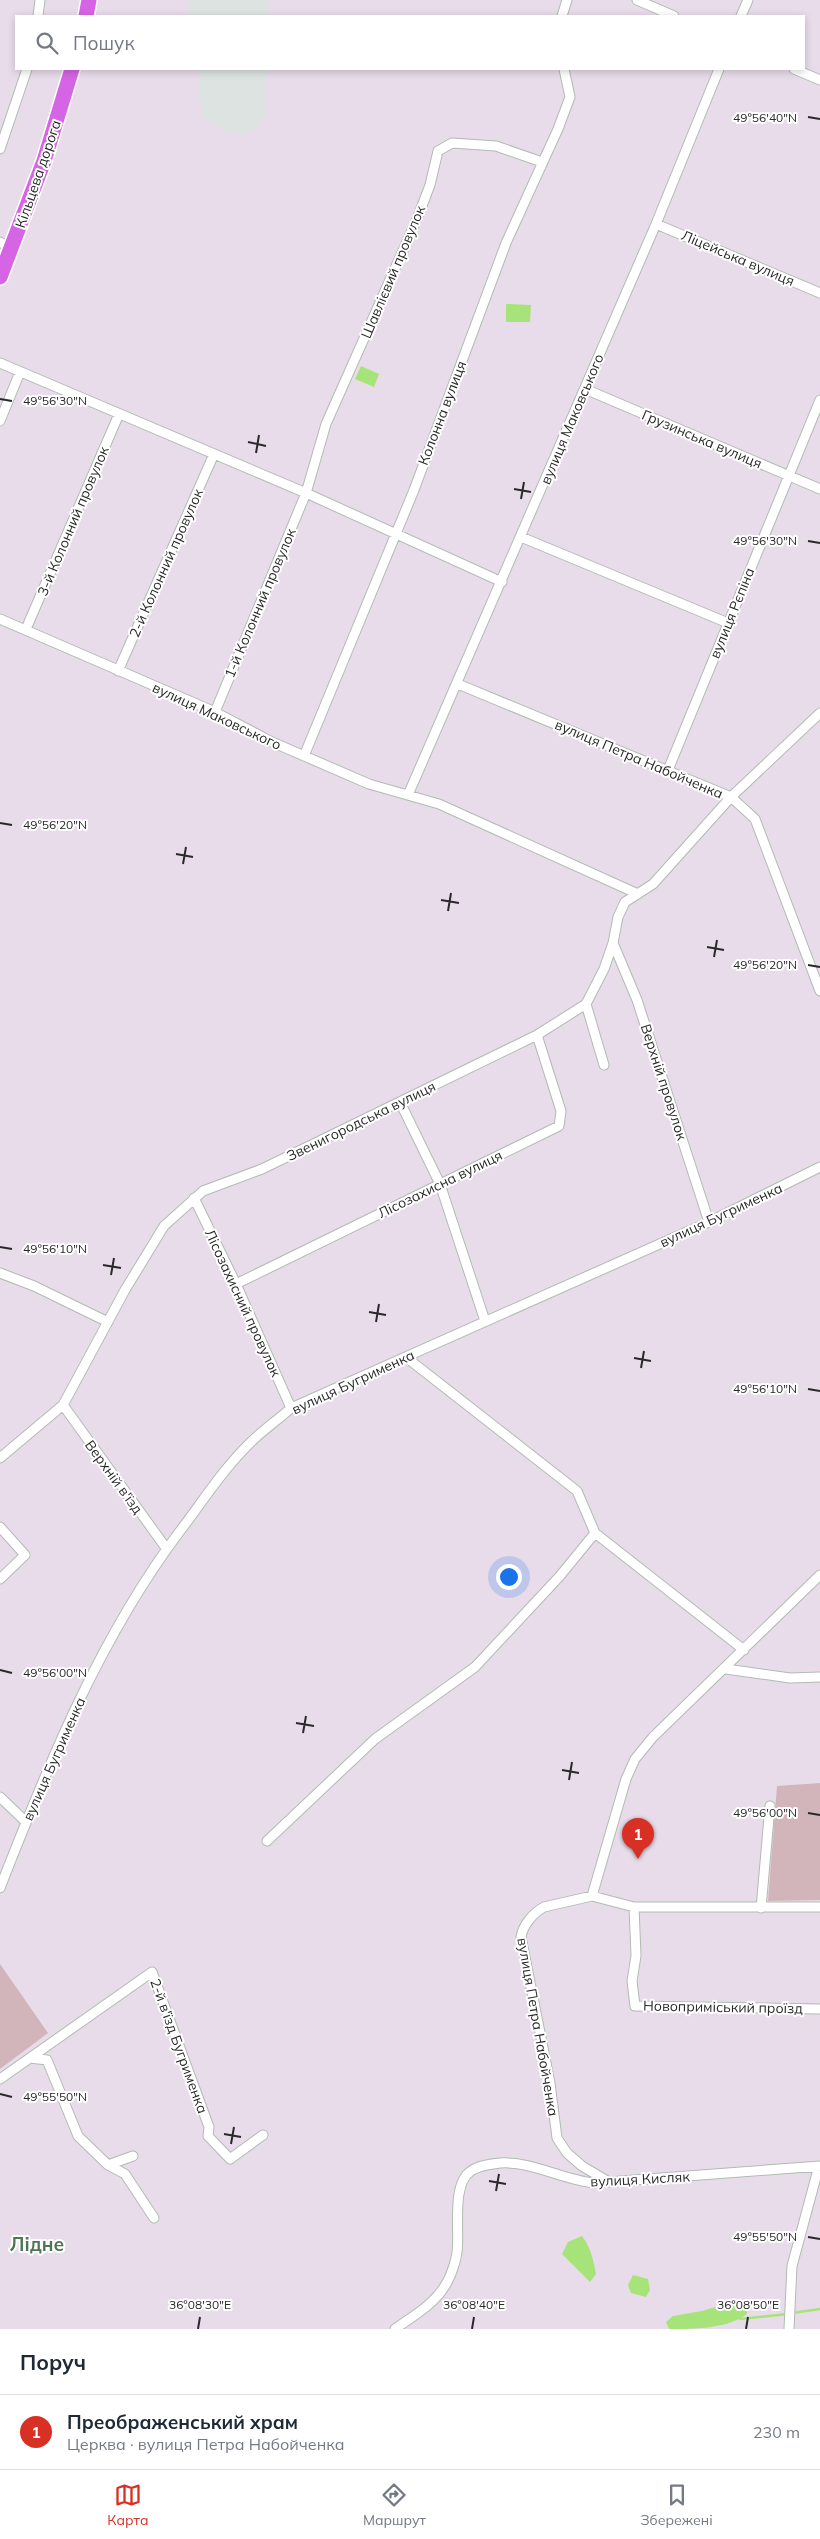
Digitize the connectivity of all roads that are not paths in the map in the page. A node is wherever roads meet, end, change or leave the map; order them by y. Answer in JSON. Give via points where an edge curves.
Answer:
{"nodes":[{"id":1,"x":40,"y":0,"type":"edge"},
{"id":2,"x":89,"y":0,"type":"edge"},
{"id":3,"x":567,"y":0,"type":"edge"},
{"id":4,"x":637,"y":0,"type":"edge"},
{"id":5,"x":748,"y":0,"type":"edge"},
{"id":6,"x":38,"y":15,"type":"edge"},
{"id":7,"x":86,"y":15,"type":"edge"},
{"id":8,"x":562,"y":15,"type":"edge"},
{"id":9,"x":672,"y":15,"type":"edge"},
{"id":10,"x":741,"y":15,"type":"edge"},
{"id":11,"x":27,"y":70,"type":"edge"},
{"id":12,"x":72,"y":70,"type":"edge"},
{"id":13,"x":564,"y":70,"type":"edge"},
{"id":14,"x":719,"y":70,"type":"edge"},
{"id":15,"x":796,"y":70,"type":"edge"},
{"id":16,"x":820,"y":80,"type":"edge"},
{"id":17,"x":0,"y":149,"type":"edge"},
{"id":18,"x":542,"y":162,"type":"junction"},
{"id":19,"x":656,"y":224,"type":"junction"},
{"id":20,"x":6,"y":245,"type":"edge"},
{"id":21,"x":0,"y":277,"type":"edge"},
{"id":22,"x":820,"y":293,"type":"edge"},
{"id":23,"x":0,"y":363,"type":"edge"},
{"id":24,"x":20,"y":372,"type":"junction"},
{"id":25,"x":585,"y":389,"type":"junction"},
{"id":26,"x":820,"y":400,"type":"edge"},
{"id":27,"x":119,"y":414,"type":"junction"},
{"id":28,"x":0,"y":421,"type":"edge"},
{"id":29,"x":214,"y":454,"type":"junction"},
{"id":30,"x":788,"y":476,"type":"junction"},
{"id":31,"x":820,"y":488,"type":"edge"},
{"id":32,"x":306,"y":493,"type":"junction"},
{"id":33,"x":395,"y":534,"type":"junction"},
{"id":34,"x":521,"y":537,"type":"junction"},
{"id":35,"x":502,"y":582,"type":"junction"},
{"id":36,"x":0,"y":619,"type":"edge"},
{"id":37,"x":728,"y":623,"type":"junction"},
{"id":38,"x":26,"y":628,"type":"junction"},
{"id":39,"x":118,"y":672,"type":"junction"},
{"id":40,"x":458,"y":684,"type":"junction"},
{"id":41,"x":215,"y":712,"type":"junction"},
{"id":42,"x":820,"y":713,"type":"edge"},
{"id":43,"x":304,"y":756,"type":"junction"},
{"id":44,"x":668,"y":770,"type":"junction"},
{"id":45,"x":408,"y":795,"type":"junction"},
{"id":46,"x":731,"y":797,"type":"junction"},
{"id":47,"x":638,"y":894,"type":"junction"},
{"id":48,"x":613,"y":943,"type":"junction"},
{"id":49,"x":820,"y":991,"type":"edge"},
{"id":50,"x":586,"y":1004,"type":"junction"},
{"id":51,"x":538,"y":1035,"type":"junction"},
{"id":52,"x":604,"y":1065,"type":"dead end"},
{"id":53,"x":400,"y":1102,"type":"junction"},
{"id":54,"x":820,"y":1167,"type":"edge"},
{"id":55,"x":440,"y":1184,"type":"junction"},
{"id":56,"x":194,"y":1198,"type":"junction"},
{"id":57,"x":709,"y":1222,"type":"junction"},
{"id":58,"x":0,"y":1273,"type":"edge"},
{"id":59,"x":236,"y":1284,"type":"junction"},
{"id":60,"x":485,"y":1321,"type":"junction"},
{"id":61,"x":108,"y":1322,"type":"junction"},
{"id":62,"x":406,"y":1358,"type":"junction"},
{"id":63,"x":63,"y":1405,"type":"junction"},
{"id":64,"x":291,"y":1408,"type":"junction"},
{"id":65,"x":0,"y":1458,"type":"edge"},
{"id":66,"x":0,"y":1527,"type":"edge"},
{"id":67,"x":594,"y":1533,"type":"junction"},
{"id":68,"x":166,"y":1548,"type":"junction"},
{"id":69,"x":820,"y":1575,"type":"edge"},
{"id":70,"x":0,"y":1579,"type":"edge"},
{"id":71,"x":744,"y":1650,"type":"junction"},
{"id":72,"x":726,"y":1669,"type":"junction"},
{"id":73,"x":820,"y":1677,"type":"edge"},
{"id":74,"x":0,"y":1797,"type":"edge"},
{"id":75,"x":770,"y":1806,"type":"dead end"},
{"id":76,"x":26,"y":1822,"type":"junction"},
{"id":77,"x":267,"y":1841,"type":"dead end"},
{"id":78,"x":0,"y":1888,"type":"edge"},
{"id":79,"x":592,"y":1896,"type":"junction"},
{"id":80,"x":634,"y":1907,"type":"junction"},
{"id":81,"x":820,"y":1907,"type":"edge"},
{"id":82,"x":761,"y":1908,"type":"junction"},
{"id":83,"x":820,"y":2009,"type":"edge"},
{"id":84,"x":30,"y":2058,"type":"junction"},
{"id":85,"x":0,"y":2079,"type":"edge"},
{"id":86,"x":263,"y":2134,"type":"dead end"},
{"id":87,"x":132,"y":2156,"type":"dead end"},
{"id":88,"x":108,"y":2165,"type":"junction"},
{"id":89,"x":819,"y":2166,"type":"edge"},
{"id":90,"x":609,"y":2182,"type":"junction"},
{"id":91,"x":154,"y":2218,"type":"dead end"},
{"id":92,"x":395,"y":2329,"type":"edge"},
{"id":93,"x":789,"y":2329,"type":"edge"}],
"edges":[{"from":1,"to":6,"type":"street"},
{"from":2,"to":7,"type":"highway"},
{"from":3,"to":8,"type":"street"},
{"from":4,"to":9,"type":"street"},
{"from":5,"to":10,"type":"street"},
{"from":11,"to":17,"type":"street"},
{"from":12,"to":20,"type":"highway","name":"Кільцева дорога","via":[[47,152]]},
{"from":13,"to":18,"type":"street","name":"Колонна вулиця","via":[[570,97]]},
{"from":14,"to":19,"type":"street","name":"вулиця Маковського"},
{"from":15,"to":16,"type":"street"},
{"from":18,"to":32,"type":"street","name":"Шавлієвий провулок","via":[[496,146],[452,143],[438,151],[417,220],[326,424]]},
{"from":18,"to":33,"type":"street","name":"Колонна вулиця","via":[[506,243]]},
{"from":19,"to":22,"type":"street","name":"Ліцейська вулиця"},
{"from":19,"to":25,"type":"street","name":"вулиця Маковського"},
{"from":20,"to":21,"type":"highway","name":"Кільцева дорога"},
{"from":23,"to":24,"type":"street"},
{"from":24,"to":27,"type":"street"},
{"from":24,"to":28,"type":"street"},
{"from":25,"to":30,"type":"street","name":"Грузинська вулиця"},
{"from":25,"to":34,"type":"street","name":"вулиця Маковського"},
{"from":26,"to":30,"type":"street","name":"вулиця Рєпіна"},
{"from":27,"to":29,"type":"street"},
{"from":27,"to":38,"type":"street","name":"3-й Колонний провулок"},
{"from":29,"to":32,"type":"street"},
{"from":29,"to":39,"type":"street","name":"2-й Колонний провулок"},
{"from":30,"to":31,"type":"street","name":"Грузинська вулиця"},
{"from":30,"to":37,"type":"street","name":"вулиця Рєпіна"},
{"from":32,"to":33,"type":"street"},
{"from":32,"to":41,"type":"street","name":"1-й Колонний провулок"},
{"from":33,"to":35,"type":"street"},
{"from":33,"to":43,"type":"street","name":"Колонна вулиця"},
{"from":34,"to":35,"type":"street","name":"вулиця Маковського"},
{"from":34,"to":37,"type":"street"},
{"from":35,"to":40,"type":"street","name":"вулиця Маковського"},
{"from":36,"to":38,"type":"street","name":"вулиця Маковського"},
{"from":37,"to":44,"type":"street","name":"вулиця Рєпіна"},
{"from":38,"to":39,"type":"street","name":"вулиця Маковського"},
{"from":39,"to":41,"type":"street","name":"вулиця Маковського"},
{"from":40,"to":44,"type":"street","name":"вулиця Петра Набойченка"},
{"from":40,"to":45,"type":"street","name":"вулиця Маковського"},
{"from":41,"to":43,"type":"street","name":"вулиця Маковського"},
{"from":42,"to":46,"type":"street","name":"Звенигородська вулиця"},
{"from":43,"to":45,"type":"street","name":"вулиця Маковського","via":[[369,784]]},
{"from":44,"to":46,"type":"street","name":"вулиця Петра Набойченка"},
{"from":45,"to":47,"type":"street","name":"вулиця Маковського","via":[[439,804]]},
{"from":46,"to":47,"type":"street","name":"Звенигородська вулиця","via":[[653,884]]},
{"from":46,"to":49,"type":"street","name":"вулиця Петра Набойченка","via":[[755,818]]},
{"from":47,"to":48,"type":"street","name":"Звенигородська вулиця","via":[[625,902],[618,917]]},
{"from":48,"to":50,"type":"street","name":"Звенигородська вулиця"},
{"from":48,"to":57,"type":"street","name":"Верхній провулок","via":[[637,1000]]},
{"from":50,"to":51,"type":"street","name":"Звенигородська вулиця"},
{"from":50,"to":52,"type":"street"},
{"from":51,"to":53,"type":"street","name":"Звенигородська вулиця"},
{"from":51,"to":55,"type":"street","name":"Лісозахисна вулиця","via":[[561,1111],[559,1126]]},
{"from":53,"to":55,"type":"street"},
{"from":53,"to":56,"type":"street","name":"Звенигородська вулиця","via":[[262,1169],[203,1190]]},
{"from":54,"to":57,"type":"street","name":"вулиця Бугрименка"},
{"from":55,"to":59,"type":"street","name":"Лісозахисна вулиця"},
{"from":55,"to":60,"type":"street"},
{"from":56,"to":59,"type":"street","name":"Лісозахисний провулок"},
{"from":56,"to":61,"type":"street","name":"Звенигородська вулиця","via":[[164,1226]]},
{"from":57,"to":60,"type":"street","name":"вулиця Бугрименка"},
{"from":58,"to":61,"type":"street"},
{"from":59,"to":64,"type":"street","name":"Лісозахисний провулок"},
{"from":60,"to":62,"type":"street","name":"вулиця Бугрименка"},
{"from":61,"to":63,"type":"street","name":"Звенигородська вулиця"},
{"from":62,"to":64,"type":"street","name":"вулиця Бугрименка"},
{"from":62,"to":67,"type":"street","via":[[577,1491]]},
{"from":63,"to":65,"type":"street","name":"Звенигородська вулиця"},
{"from":63,"to":68,"type":"street","name":"Верхній в'їзд"},
{"from":64,"to":68,"type":"street","name":"вулиця Бугрименка","via":[[250,1443],[215,1482]]},
{"from":66,"to":70,"type":"street","via":[[25,1556]]},
{"from":67,"to":71,"type":"street"},
{"from":67,"to":77,"type":"street","via":[[559,1577],[475,1667],[375,1739]]},
{"from":68,"to":76,"type":"street","name":"вулиця Бугрименка","via":[[91,1677]]},
{"from":69,"to":71,"type":"street"},
{"from":71,"to":72,"type":"street"},
{"from":72,"to":73,"type":"street","via":[[790,1678]]},
{"from":72,"to":79,"type":"street","via":[[653,1737],[635,1760],[626,1779]]},
{"from":74,"to":76,"type":"street"},
{"from":75,"to":82,"type":"street"},
{"from":76,"to":78,"type":"street","name":"вулиця Бугрименка"},
{"from":79,"to":80,"type":"street"},
{"from":79,"to":90,"type":"street","name":"вулиця Петра Набойченка","via":[[537,1911],[522,1930],[521,1937],[550,2083],[557,2138],[567,2153],[582,2166]]},
{"from":80,"to":82,"type":"street"},
{"from":80,"to":83,"type":"street","name":"Новоприміський проїзд","via":[[636,1956],[632,1981],[635,2006]]},
{"from":81,"to":82,"type":"street"},
{"from":84,"to":85,"type":"street"},
{"from":84,"to":86,"type":"street","name":"2-й в'їзд Бугрименка","via":[[152,1972],[209,2127],[208,2136],[230,2159]]},
{"from":84,"to":88,"type":"street","via":[[46,2060],[78,2136]]},
{"from":87,"to":88,"type":"street"},
{"from":88,"to":91,"type":"street","via":[[125,2174]]},
{"from":89,"to":90,"type":"street","name":"вулиця Кисляк"},
{"from":89,"to":93,"type":"street","via":[[792,2266]]},
{"from":90,"to":92,"type":"street","name":"вулиця Кисляк","via":[[579,2181],[536,2168],[503,2163],[484,2165],[470,2171],[458,2201],[457,2253],[448,2282],[437,2298]]}]}
